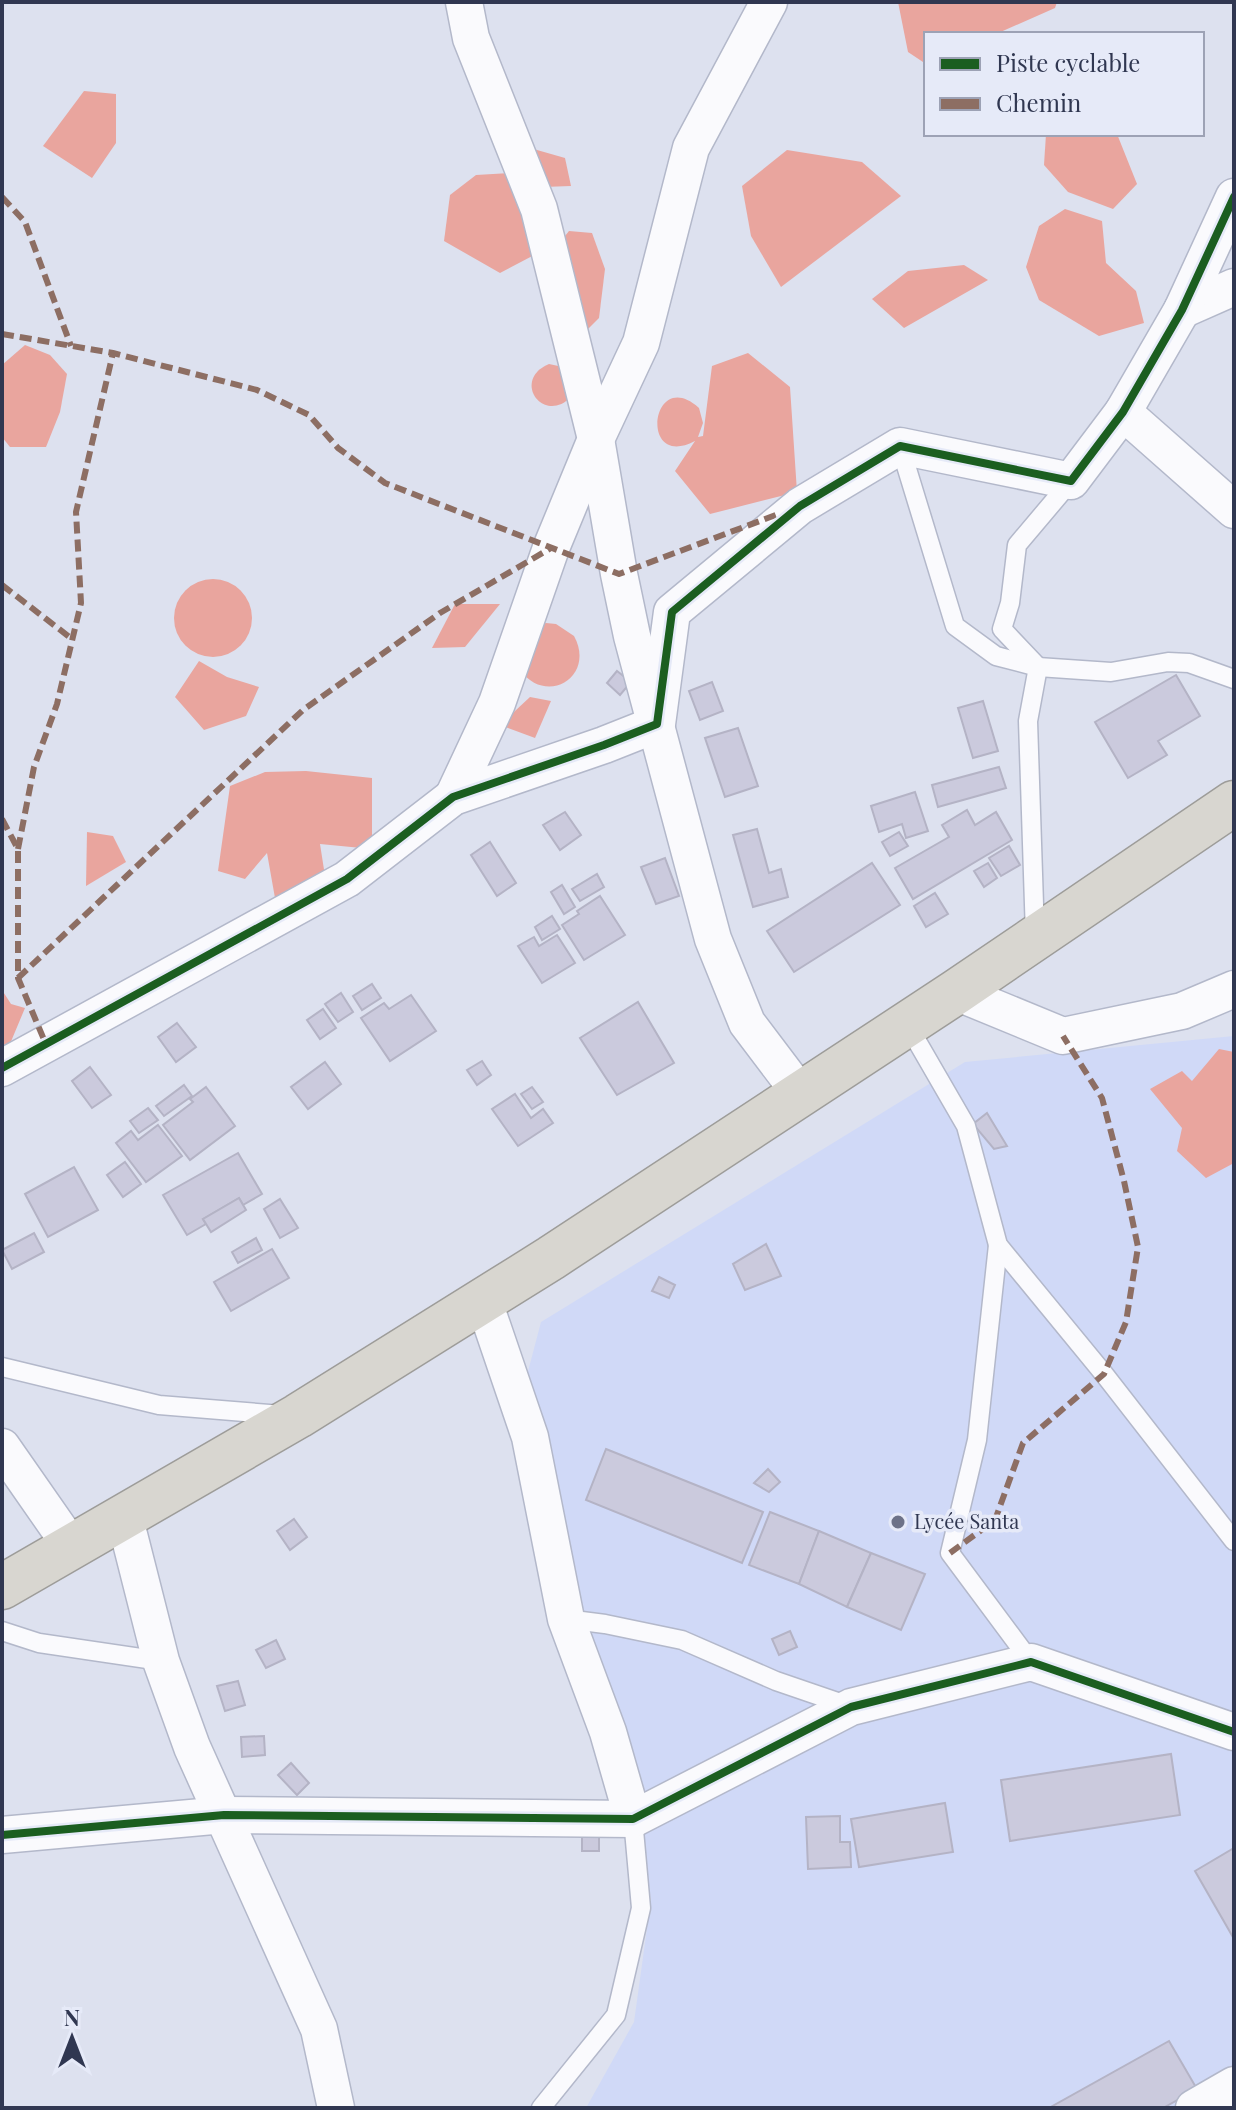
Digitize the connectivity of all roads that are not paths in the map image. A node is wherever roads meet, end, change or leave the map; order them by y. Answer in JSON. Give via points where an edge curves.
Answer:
{"nodes":[{"id":1,"x":464,"y":2,"type":"edge"},
{"id":2,"x":769,"y":2,"type":"edge"},
{"id":3,"x":1234,"y":197,"type":"edge"},
{"id":4,"x":1234,"y":287,"type":"edge"},
{"id":5,"x":1182,"y":310,"type":"junction"},
{"id":6,"x":1123,"y":412,"type":"junction"},
{"id":7,"x":596,"y":439,"type":"junction"},
{"id":8,"x":900,"y":446,"type":"junction"},
{"id":9,"x":1071,"y":481,"type":"junction"},
{"id":10,"x":1234,"y":510,"type":"edge"},
{"id":11,"x":1038,"y":667,"type":"junction"},
{"id":12,"x":1234,"y":679,"type":"edge"},
{"id":13,"x":657,"y":724,"type":"junction"},
{"id":14,"x":453,"y":797,"type":"junction"},
{"id":15,"x":1234,"y":803,"type":"edge"},
{"id":16,"x":1035,"y":938,"type":"junction"},
{"id":17,"x":1234,"y":989,"type":"edge"},
{"id":18,"x":956,"y":992,"type":"junction"},
{"id":19,"x":907,"y":1024,"type":"junction"},
{"id":20,"x":2,"y":1068,"type":"edge"},
{"id":21,"x":800,"y":1093,"type":"junction"},
{"id":22,"x":998,"y":1245,"type":"junction"},
{"id":23,"x":483,"y":1299,"type":"junction"},
{"id":24,"x":2,"y":1367,"type":"edge"},
{"id":25,"x":298,"y":1416,"type":"junction"},
{"id":26,"x":2,"y":1447,"type":"edge"},
{"id":27,"x":124,"y":1515,"type":"junction"},
{"id":28,"x":1234,"y":1541,"type":"edge"},
{"id":29,"x":71,"y":1546,"type":"junction"},
{"id":30,"x":2,"y":1587,"type":"edge"},
{"id":31,"x":566,"y":1619,"type":"junction"},
{"id":32,"x":2,"y":1631,"type":"edge"},
{"id":33,"x":161,"y":1661,"type":"junction"},
{"id":34,"x":1031,"y":1662,"type":"junction"},
{"id":35,"x":851,"y":1707,"type":"junction"},
{"id":36,"x":1234,"y":1732,"type":"edge"},
{"id":37,"x":224,"y":1815,"type":"junction"},
{"id":38,"x":633,"y":1819,"type":"junction"},
{"id":39,"x":2,"y":1835,"type":"edge"},
{"id":40,"x":1234,"y":2085,"type":"edge"},
{"id":41,"x":336,"y":2108,"type":"edge"},
{"id":42,"x":541,"y":2108,"type":"edge"},
{"id":43,"x":1194,"y":2108,"type":"edge"}],
"edges":[{"from":1,"to":7,"type":"street","via":[[471,38],[539,209]]},
{"from":2,"to":7,"type":"street","via":[[691,148],[641,343]]},
{"from":3,"to":5,"type":"street"},
{"from":4,"to":5,"type":"street"},
{"from":5,"to":6,"type":"street"},
{"from":6,"to":9,"type":"street"},
{"from":6,"to":10,"type":"street"},
{"from":7,"to":13,"type":"street","via":[[632,636]]},
{"from":7,"to":14,"type":"street","via":[[497,703]]},
{"from":8,"to":9,"type":"street"},
{"from":8,"to":11,"type":"lane","via":[[955,626],[996,656]]},
{"from":8,"to":13,"type":"street","via":[[800,506],[672,612]]},
{"from":9,"to":11,"type":"lane","via":[[1017,545],[1002,629]]},
{"from":11,"to":12,"type":"lane","via":[[1111,672],[1189,663]]},
{"from":11,"to":16,"type":"lane","via":[[1028,721]]},
{"from":13,"to":14,"type":"street"},
{"from":13,"to":21,"type":"street","via":[[713,939],[747,1023]]},
{"from":14,"to":20,"type":"street","via":[[347,879]]},
{"from":15,"to":16,"type":"highway"},
{"from":16,"to":18,"type":"highway"},
{"from":17,"to":18,"type":"street","via":[[1182,1011],[1063,1036]]},
{"from":18,"to":19,"type":"highway"},
{"from":19,"to":21,"type":"highway"},
{"from":19,"to":22,"type":"lane","via":[[966,1126]]},
{"from":21,"to":23,"type":"highway"},
{"from":22,"to":28,"type":"lane"},
{"from":22,"to":34,"type":"lane","via":[[977,1440],[950,1553]]},
{"from":23,"to":25,"type":"highway"},
{"from":23,"to":31,"type":"street","via":[[530,1437]]},
{"from":24,"to":25,"type":"lane","via":[[159,1405]]},
{"from":25,"to":27,"type":"highway"},
{"from":26,"to":29,"type":"street"},
{"from":27,"to":29,"type":"highway"},
{"from":27,"to":33,"type":"street"},
{"from":29,"to":30,"type":"highway"},
{"from":31,"to":35,"type":"lane","via":[[682,1640]]},
{"from":31,"to":38,"type":"street"},
{"from":32,"to":33,"type":"lane","via":[[39,1643]]},
{"from":33,"to":37,"type":"street"},
{"from":34,"to":35,"type":"street"},
{"from":34,"to":36,"type":"street"},
{"from":35,"to":38,"type":"street"},
{"from":37,"to":38,"type":"street"},
{"from":37,"to":39,"type":"street"},
{"from":37,"to":41,"type":"street","via":[[319,2029]]},
{"from":38,"to":42,"type":"lane","via":[[641,1908],[616,2015]]},
{"from":40,"to":43,"type":"street"}]}
